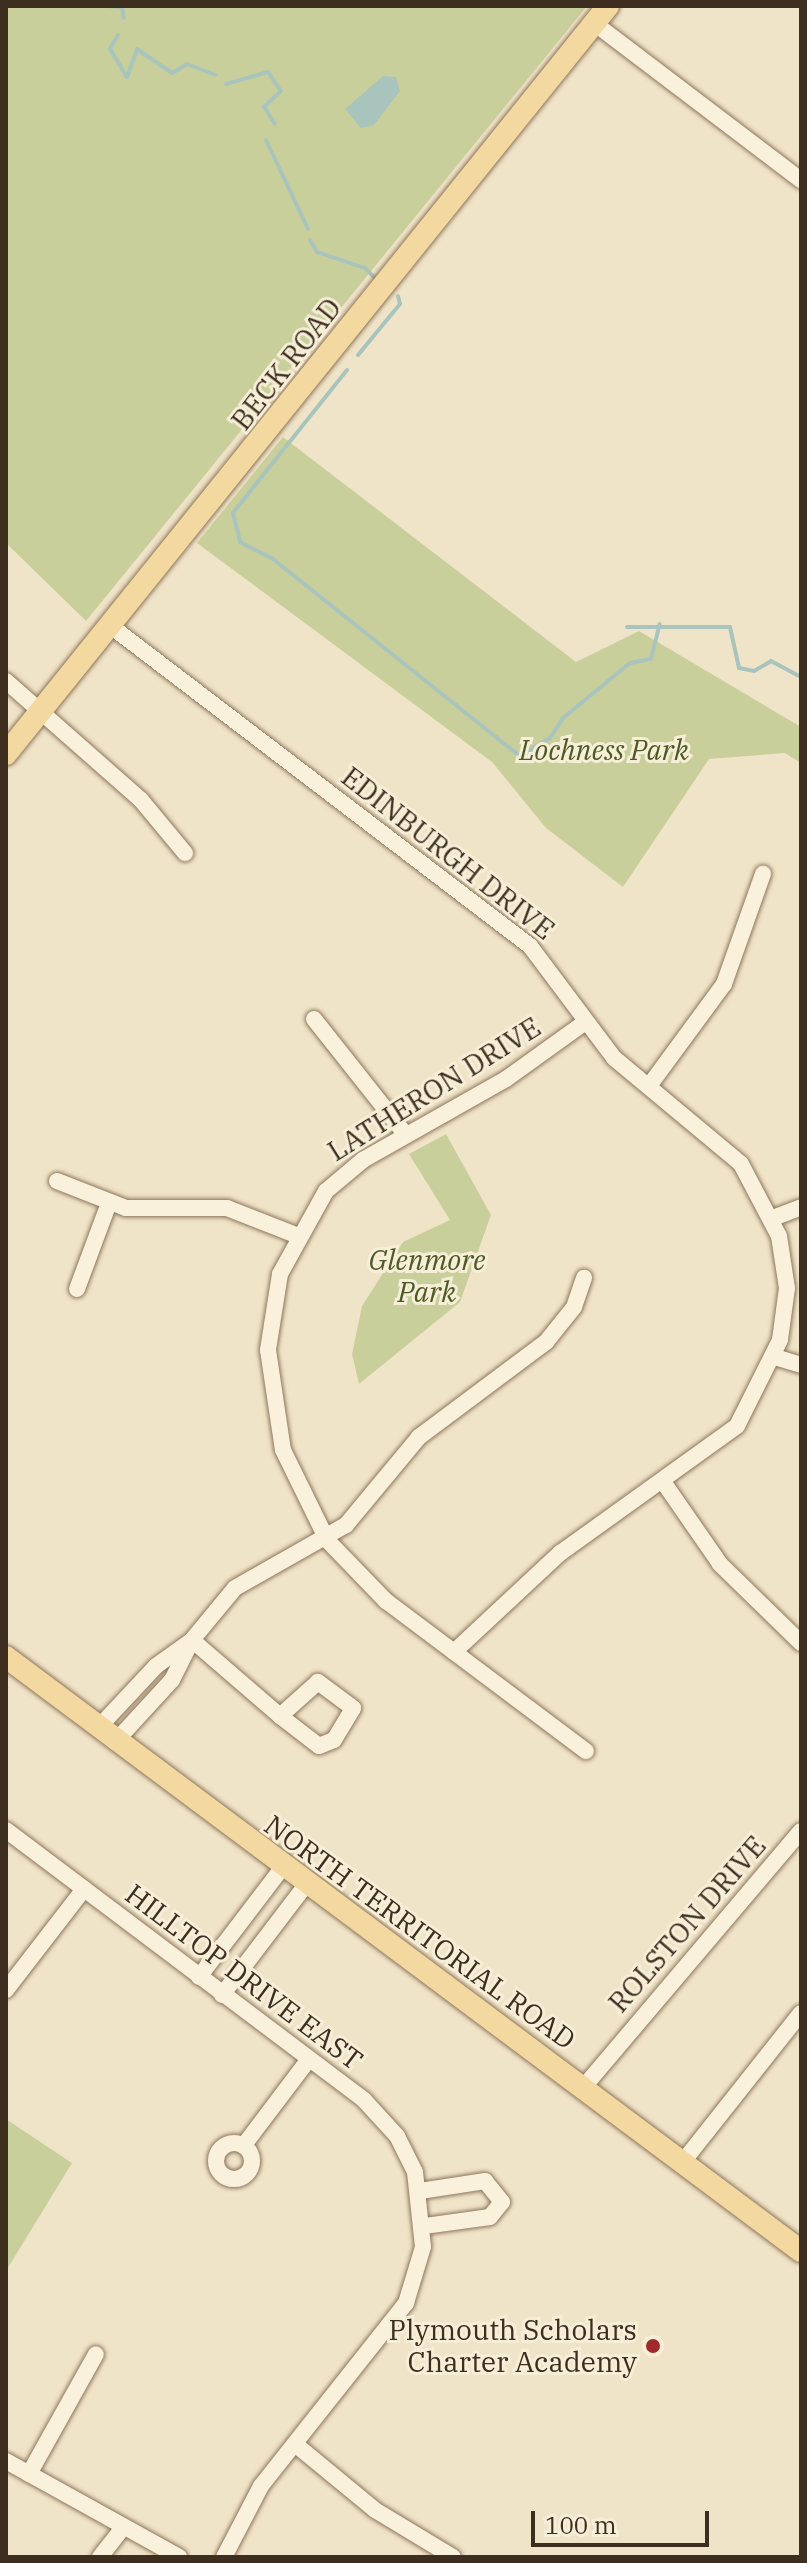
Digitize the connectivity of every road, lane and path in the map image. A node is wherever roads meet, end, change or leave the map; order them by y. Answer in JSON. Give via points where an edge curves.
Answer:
{"nodes":[{"id":1,"x":601,"y":14,"type":"edge"},
{"id":2,"x":801,"y":180,"type":"edge"},
{"id":3,"x":112,"y":627,"type":"junction"},
{"id":4,"x":6,"y":681,"type":"edge"},
{"id":5,"x":42,"y":712,"type":"junction"},
{"id":6,"x":6,"y":754,"type":"edge"},
{"id":7,"x":185,"y":853,"type":"dead end"},
{"id":8,"x":763,"y":874,"type":"dead end"},
{"id":9,"x":314,"y":1019,"type":"dead end"},
{"id":10,"x":584,"y":1023,"type":"junction"},
{"id":11,"x":649,"y":1086,"type":"junction"},
{"id":12,"x":406,"y":1135,"type":"junction"},
{"id":13,"x":57,"y":1181,"type":"dead end"},
{"id":14,"x":109,"y":1203,"type":"junction"},
{"id":15,"x":801,"y":1207,"type":"edge"},
{"id":16,"x":773,"y":1218,"type":"junction"},
{"id":17,"x":296,"y":1235,"type":"junction"},
{"id":18,"x":584,"y":1278,"type":"dead end"},
{"id":19,"x":77,"y":1289,"type":"dead end"},
{"id":20,"x":775,"y":1357,"type":"junction"},
{"id":21,"x":801,"y":1365,"type":"edge"},
{"id":22,"x":664,"y":1483,"type":"junction"},
{"id":23,"x":327,"y":1540,"type":"junction"},
{"id":24,"x":192,"y":1640,"type":"junction"},
{"id":25,"x":801,"y":1643,"type":"edge"},
{"id":26,"x":454,"y":1652,"type":"junction"},
{"id":27,"x":6,"y":1657,"type":"edge"},
{"id":28,"x":280,"y":1716,"type":"dead end"},
{"id":29,"x":106,"y":1735,"type":"junction"},
{"id":30,"x":586,"y":1751,"type":"dead end"},
{"id":31,"x":6,"y":1830,"type":"edge"},
{"id":32,"x":801,"y":1831,"type":"edge"},
{"id":33,"x":282,"y":1868,"type":"junction"},
{"id":34,"x":305,"y":1886,"type":"junction"},
{"id":35,"x":84,"y":1889,"type":"junction"},
{"id":36,"x":199,"y":1977,"type":"junction"},
{"id":37,"x":6,"y":1990,"type":"edge"},
{"id":38,"x":222,"y":1995,"type":"junction"},
{"id":39,"x":801,"y":2013,"type":"edge"},
{"id":40,"x":309,"y":2059,"type":"junction"},
{"id":41,"x":582,"y":2089,"type":"junction"},
{"id":42,"x":244,"y":2145,"type":"dead end"},
{"id":43,"x":682,"y":2163,"type":"junction"},
{"id":44,"x":420,"y":2191,"type":"junction"},
{"id":45,"x":424,"y":2226,"type":"junction"},
{"id":46,"x":801,"y":2251,"type":"edge"},
{"id":47,"x":96,"y":2354,"type":"dead end"},
{"id":48,"x":295,"y":2444,"type":"junction"},
{"id":49,"x":6,"y":2461,"type":"edge"},
{"id":50,"x":29,"y":2474,"type":"junction"},
{"id":51,"x":123,"y":2528,"type":"junction"},
{"id":52,"x":100,"y":2557,"type":"edge"},
{"id":53,"x":179,"y":2557,"type":"edge"},
{"id":54,"x":224,"y":2557,"type":"edge"},
{"id":55,"x":453,"y":2557,"type":"edge"}],
"edges":[{"from":1,"to":2,"type":"street"},
{"from":1,"to":3,"type":"main road","name":"BECK ROAD"},
{"from":3,"to":5,"type":"main road","name":"BECK ROAD"},
{"from":3,"to":10,"type":"street","name":"EDINBURGH DRIVE","via":[[530,946]]},
{"from":4,"to":5,"type":"street"},
{"from":5,"to":6,"type":"main road","name":"BECK ROAD"},
{"from":5,"to":7,"type":"street","via":[[141,800]]},
{"from":8,"to":11,"type":"street","via":[[724,984]]},
{"from":9,"to":12,"type":"street"},
{"from":10,"to":11,"type":"street","name":"EDINBURGH DRIVE"},
{"from":10,"to":12,"type":"street","name":"LATHERON DRIVE"},
{"from":11,"to":16,"type":"street","name":"EDINBURGH DRIVE","via":[[731,1152]]},
{"from":12,"to":17,"type":"street","name":"LATHERON DRIVE","via":[[338,1180]]},
{"from":13,"to":14,"type":"street"},
{"from":14,"to":17,"type":"street","via":[[227,1208]]},
{"from":14,"to":19,"type":"street"},
{"from":15,"to":16,"type":"street"},
{"from":16,"to":20,"type":"street","name":"EDINBURGH DRIVE","via":[[787,1288]]},
{"from":17,"to":23,"type":"street","name":"LATHERON DRIVE","via":[[271,1311],[270,1391],[291,1472]]},
{"from":18,"to":23,"type":"street","via":[[574,1307],[546,1342],[419,1437],[371,1500]]},
{"from":20,"to":21,"type":"street"},
{"from":20,"to":22,"type":"street","name":"EDINBURGH DRIVE","via":[[737,1426]]},
{"from":22,"to":25,"type":"street","via":[[720,1564]]},
{"from":22,"to":26,"type":"street","name":"EDINBURGH DRIVE","via":[[560,1553]]},
{"from":23,"to":24,"type":"street","via":[[252,1574]]},
{"from":23,"to":26,"type":"street","name":"LATHERON DRIVE","via":[[374,1590]]},
{"from":24,"to":28,"type":"street"},
{"from":24,"to":29,"type":"street","via":[[172,1680]]},
{"from":26,"to":30,"type":"street","name":"LATHERON DRIVE"},
{"from":27,"to":29,"type":"main road","name":"NORTH TERRITORIAL ROAD"},
{"from":29,"to":33,"type":"main road","name":"NORTH TERRITORIAL ROAD"},
{"from":31,"to":35,"type":"street","name":"HILLTOP DRIVE EAST"},
{"from":32,"to":41,"type":"street","name":"ROLSTON DRIVE"},
{"from":33,"to":34,"type":"main road","name":"NORTH TERRITORIAL ROAD"},
{"from":33,"to":36,"type":"street"},
{"from":34,"to":38,"type":"street"},
{"from":34,"to":41,"type":"main road","name":"NORTH TERRITORIAL ROAD"},
{"from":35,"to":36,"type":"street","name":"HILLTOP DRIVE EAST"},
{"from":35,"to":37,"type":"street"},
{"from":36,"to":38,"type":"street","name":"HILLTOP DRIVE EAST"},
{"from":38,"to":40,"type":"street","name":"HILLTOP DRIVE EAST"},
{"from":39,"to":43,"type":"street"},
{"from":40,"to":42,"type":"street"},
{"from":40,"to":44,"type":"street","name":"HILLTOP DRIVE EAST","via":[[385,2120]]},
{"from":41,"to":43,"type":"main road","name":"NORTH TERRITORIAL ROAD"},
{"from":43,"to":46,"type":"main road","name":"NORTH TERRITORIAL ROAD"},
{"from":44,"to":45,"type":"street","name":"HILLTOP DRIVE EAST"},
{"from":44,"to":45,"type":"street","via":[[485,2181],[502,2202],[490,2217]]},
{"from":45,"to":48,"type":"street","name":"HILLTOP DRIVE EAST","via":[[406,2303]]},
{"from":47,"to":50,"type":"street"},
{"from":48,"to":54,"type":"street","name":"HILLTOP DRIVE EAST","via":[[241,2515]]},
{"from":48,"to":55,"type":"street","via":[[375,2510]]},
{"from":49,"to":50,"type":"street"},
{"from":50,"to":51,"type":"street"},
{"from":51,"to":52,"type":"street"},
{"from":51,"to":53,"type":"street"}]}
